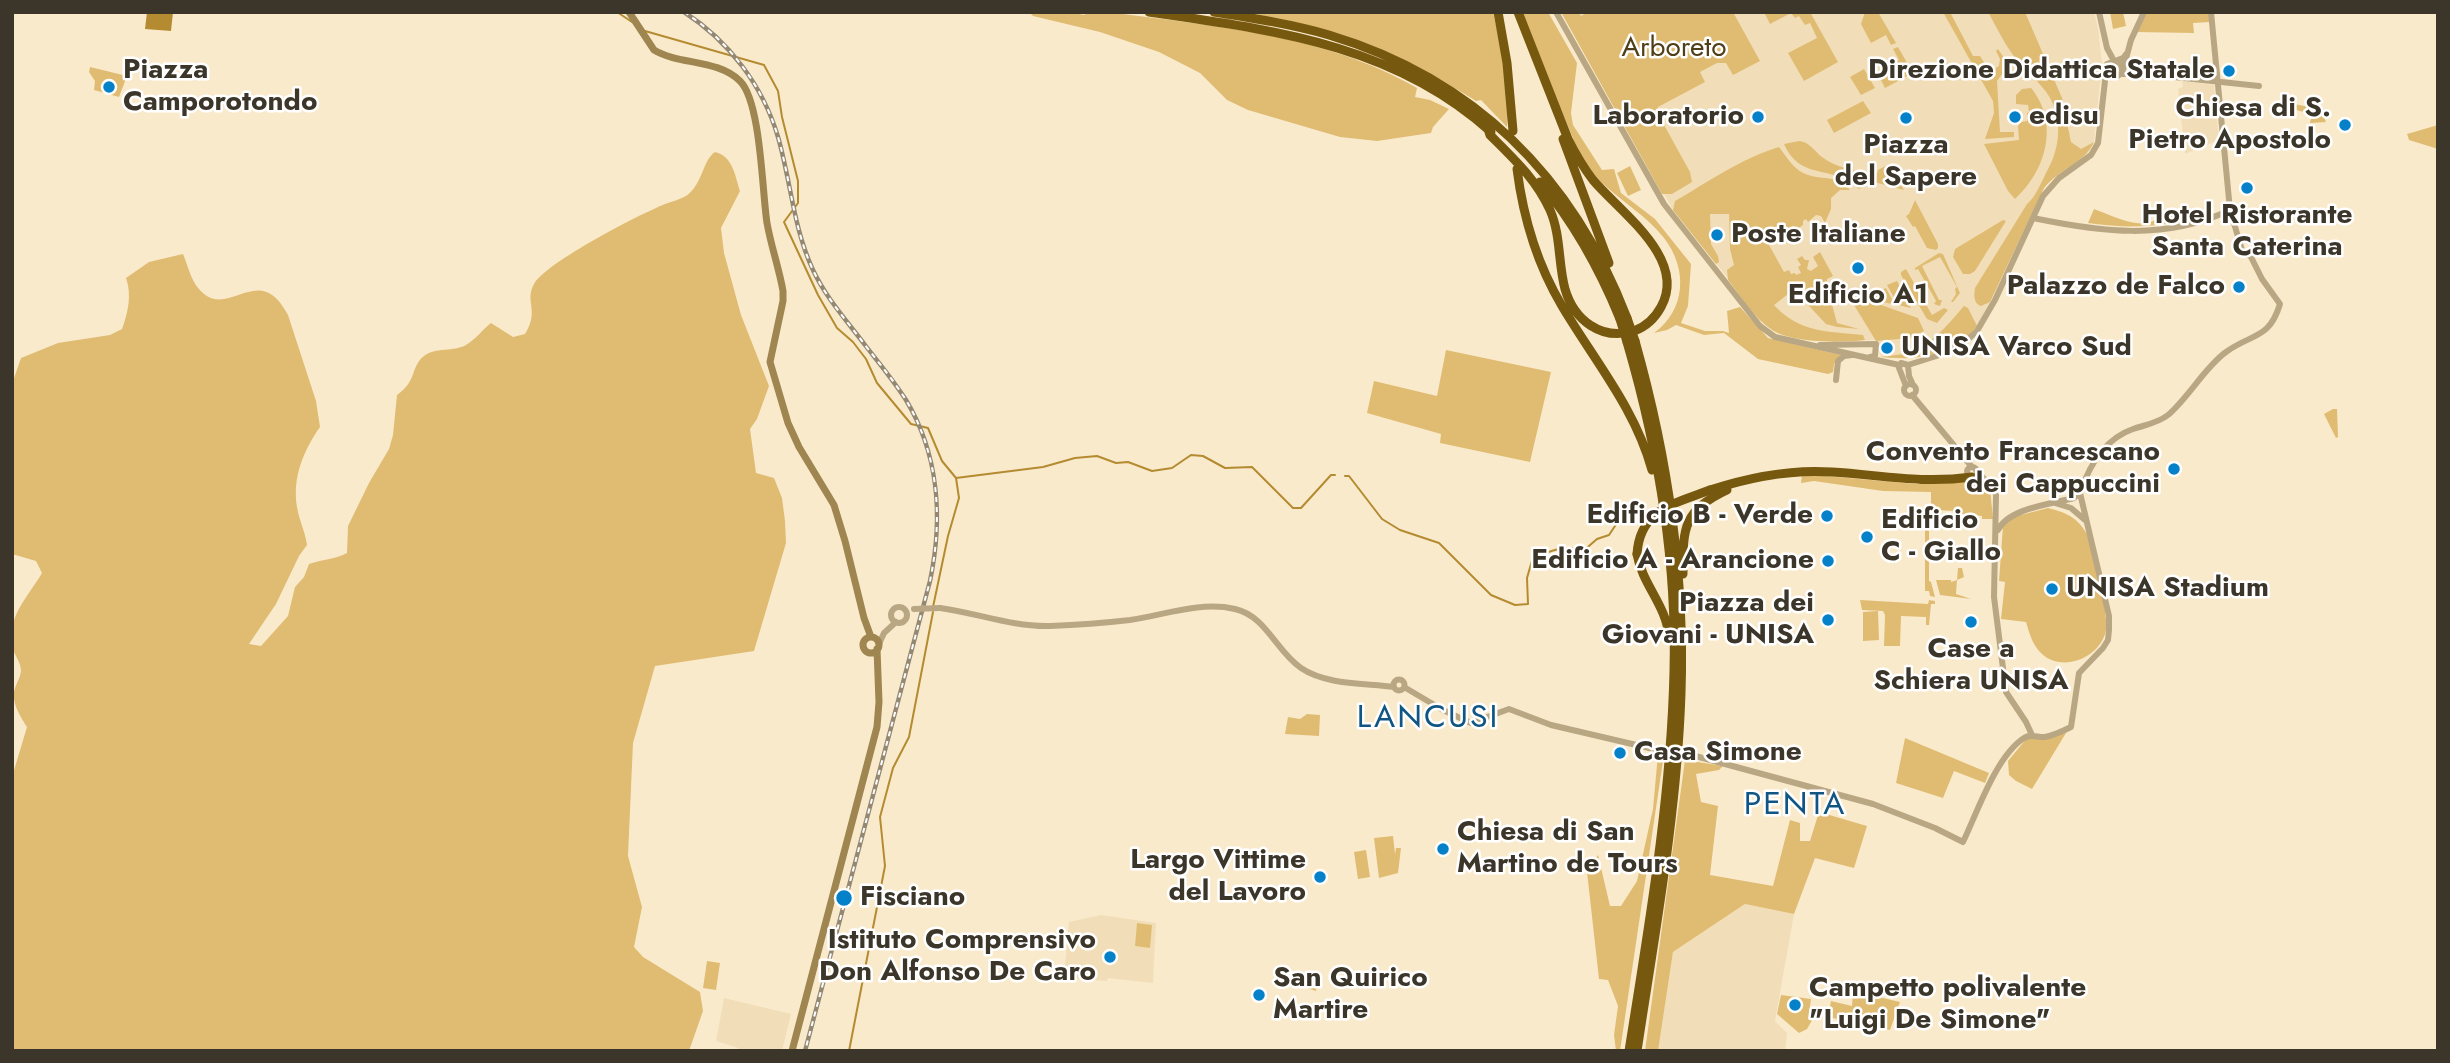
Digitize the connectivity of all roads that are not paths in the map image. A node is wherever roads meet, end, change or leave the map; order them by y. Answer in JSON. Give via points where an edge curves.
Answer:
{"nodes":[{"id":1,"x":629,"y":12,"type":"edge"},
{"id":2,"x":1149,"y":12,"type":"edge"},
{"id":3,"x":1214,"y":12,"type":"edge"},
{"id":4,"x":1498,"y":12,"type":"edge"},
{"id":5,"x":1517,"y":12,"type":"edge"},
{"id":6,"x":1556,"y":12,"type":"edge"},
{"id":7,"x":2099,"y":12,"type":"edge"},
{"id":8,"x":2144,"y":12,"type":"edge"},
{"id":9,"x":2211,"y":12,"type":"edge"},
{"id":10,"x":2104,"y":36,"type":"junction"},
{"id":11,"x":2127,"y":52,"type":"junction"},
{"id":12,"x":2115,"y":61,"type":"junction"},
{"id":13,"x":2106,"y":70,"type":"junction"},
{"id":14,"x":2120,"y":74,"type":"junction"},
{"id":15,"x":1425,"y":80,"type":"junction"},
{"id":16,"x":2217,"y":80,"type":"junction"},
{"id":17,"x":2259,"y":86,"type":"dead end"},
{"id":18,"x":1446,"y":93,"type":"junction"},
{"id":19,"x":2104,"y":94,"type":"junction"},
{"id":20,"x":1488,"y":129,"type":"junction"},
{"id":21,"x":1513,"y":131,"type":"dead end"},
{"id":22,"x":1517,"y":169,"type":"dead end"},
{"id":23,"x":2230,"y":209,"type":"junction"},
{"id":24,"x":2033,"y":218,"type":"junction"},
{"id":25,"x":1619,"y":295,"type":"junction"},
{"id":26,"x":1624,"y":318,"type":"junction"},
{"id":27,"x":1808,"y":344,"type":"junction"},
{"id":28,"x":1855,"y":344,"type":"junction"},
{"id":29,"x":1862,"y":356,"type":"junction"},
{"id":30,"x":1899,"y":365,"type":"junction"},
{"id":31,"x":1908,"y":365,"type":"junction"},
{"id":32,"x":1836,"y":380,"type":"dead end"},
{"id":33,"x":1912,"y":389,"type":"junction"},
{"id":34,"x":1650,"y":412,"type":"junction"},
{"id":35,"x":1971,"y":472,"type":"junction"},
{"id":36,"x":1789,"y":473,"type":"junction"},
{"id":37,"x":2080,"y":493,"type":"junction"},
{"id":38,"x":1996,"y":500,"type":"junction"},
{"id":39,"x":2054,"y":503,"type":"junction"},
{"id":40,"x":2012,"y":514,"type":"junction"},
{"id":41,"x":2086,"y":521,"type":"junction"},
{"id":42,"x":1997,"y":535,"type":"junction"},
{"id":43,"x":1671,"y":583,"type":"junction"},
{"id":44,"x":900,"y":607,"type":"junction"},
{"id":45,"x":914,"y":609,"type":"junction"},
{"id":46,"x":907,"y":615,"type":"junction"},
{"id":47,"x":864,"y":618,"type":"junction"},
{"id":48,"x":894,"y":620,"type":"junction"},
{"id":49,"x":1681,"y":639,"type":"junction"},
{"id":50,"x":875,"y":642,"type":"junction"},
{"id":51,"x":865,"y":648,"type":"junction"},
{"id":52,"x":878,"y":679,"type":"junction"},
{"id":53,"x":2024,"y":719,"type":"junction"},
{"id":54,"x":2032,"y":735,"type":"junction"},
{"id":55,"x":2022,"y":740,"type":"junction"},
{"id":56,"x":1669,"y":773,"type":"junction"},
{"id":57,"x":792,"y":1051,"type":"edge"},
{"id":58,"x":1629,"y":1051,"type":"edge"},
{"id":59,"x":1639,"y":1051,"type":"edge"}],
"edges":[{"from":1,"to":47,"type":"main road","via":[[654,50],[727,73],[747,90],[783,291],[770,362],[788,423],[834,505]]},
{"from":2,"to":15,"type":"highway","via":[[1320,42]]},
{"from":3,"to":15,"type":"highway","via":[[1328,35],[1397,61]]},
{"from":4,"to":21,"type":"highway"},
{"from":5,"to":20,"type":"highway","via":[[1576,155],[1644,233],[1664,265],[1668,283],[1664,301],[1646,325],[1626,333],[1601,331],[1575,310],[1565,288],[1556,228],[1543,196]]},
{"from":5,"to":25,"type":"highway"},
{"from":6,"to":27,"type":"street","via":[[1664,204],[1766,332]]},
{"from":7,"to":10,"type":"street"},
{"from":8,"to":11,"type":"street"},
{"from":9,"to":16,"type":"street"},
{"from":10,"to":12,"type":"street"},
{"from":10,"to":13,"type":"street"},
{"from":11,"to":12,"type":"street"},
{"from":11,"to":14,"type":"street"},
{"from":12,"to":13,"type":"street","via":[[2107,64]]},
{"from":12,"to":14,"type":"street","via":[[2121,65]]},
{"from":13,"to":14,"type":"street","via":[[2110,77]]},
{"from":13,"to":19,"type":"street"},
{"from":14,"to":16,"type":"street"},
{"from":14,"to":19,"type":"street"},
{"from":15,"to":18,"type":"highway"},
{"from":16,"to":17,"type":"street"},
{"from":16,"to":23,"type":"street"},
{"from":18,"to":20,"type":"highway"},
{"from":18,"to":25,"type":"highway","via":[[1484,114],[1530,157],[1571,206]]},
{"from":19,"to":24,"type":"street","via":[[2098,143],[2091,155],[2051,186]]},
{"from":20,"to":26,"type":"highway","via":[[1560,206]]},
{"from":22,"to":43,"type":"highway","via":[[1525,215],[1546,276],[1642,436],[1654,474]]},
{"from":23,"to":24,"type":"street","via":[[2174,228],[2143,232]]},
{"from":23,"to":37,"type":"street","via":[[2242,250],[2280,304],[2268,328],[2230,349],[2165,418],[2122,434],[2105,447]]},
{"from":24,"to":31,"type":"street","via":[[1977,331],[1949,352]]},
{"from":25,"to":26,"type":"highway"},
{"from":26,"to":34,"type":"highway","bridge":true},
{"from":27,"to":28,"type":"street"},
{"from":27,"to":29,"type":"street"},
{"from":28,"to":29,"type":"street","via":[[1854,350]]},
{"from":28,"to":29,"type":"street","via":[[1876,344],[1875,356]]},
{"from":29,"to":30,"type":"street"},
{"from":29,"to":32,"type":"street","via":[[1847,355],[1838,361]]},
{"from":30,"to":31,"type":"street"},
{"from":30,"to":33,"type":"street"},
{"from":31,"to":33,"type":"street"},
{"from":33,"to":35,"type":"street","via":[[1963,453]]},
{"from":34,"to":43,"type":"highway"},
{"from":34,"to":49,"type":"highway","via":[[1675,545]]},
{"from":35,"to":36,"type":"highway","via":[[1954,479]]},
{"from":35,"to":38,"type":"street","via":[[1992,486]]},
{"from":36,"to":49,"type":"highway","via":[[1727,490],[1709,498],[1692,514],[1685,534]]},
{"from":36,"to":56,"type":"highway","bridge":true,"via":[[1710,490],[1655,514],[1638,540],[1641,570],[1661,605],[1669,633]]},
{"from":37,"to":39,"type":"street"},
{"from":37,"to":41,"type":"street"},
{"from":38,"to":40,"type":"street","via":[[2002,510]]},
{"from":38,"to":42,"type":"street"},
{"from":39,"to":40,"type":"street"},
{"from":39,"to":41,"type":"street"},
{"from":40,"to":42,"type":"street","via":[[2001,523]]},
{"from":41,"to":54,"type":"street","via":[[2109,616],[2108,640],[2078,673],[2071,727],[2042,737]]},
{"from":42,"to":53,"type":"street","via":[[1994,597],[2006,692]]},
{"from":43,"to":56,"type":"highway","via":[[1674,669]]},
{"from":44,"to":45,"type":"street"},
{"from":44,"to":46,"type":"street"},
{"from":44,"to":48,"type":"street","via":[[894,610]]},
{"from":45,"to":46,"type":"street"},
{"from":45,"to":55,"type":"street","bridge":true,"via":[[940,608],[1050,626],[1230,608],[1257,620],[1293,661],[1315,676],[1394,687],[1399,680],[1471,723],[1509,709],[1551,725],[1688,754],[1873,804],[1959,841],[1992,779]]},
{"from":46,"to":48,"type":"street","via":[[904,621]]},
{"from":47,"to":50,"type":"main road"},
{"from":47,"to":51,"type":"main road"},
{"from":48,"to":50,"type":"street"},
{"from":49,"to":59,"type":"highway","via":[[1677,775]]},
{"from":50,"to":51,"type":"main road","via":[[873,652]]},
{"from":50,"to":51,"type":"main road","via":[[866,638]]},
{"from":50,"to":52,"type":"main road"},
{"from":51,"to":52,"type":"main road"},
{"from":52,"to":57,"type":"main road","via":[[874,736]]},
{"from":53,"to":54,"type":"street"},
{"from":53,"to":55,"type":"street"},
{"from":54,"to":55,"type":"street"},
{"from":56,"to":58,"type":"highway"}]}
